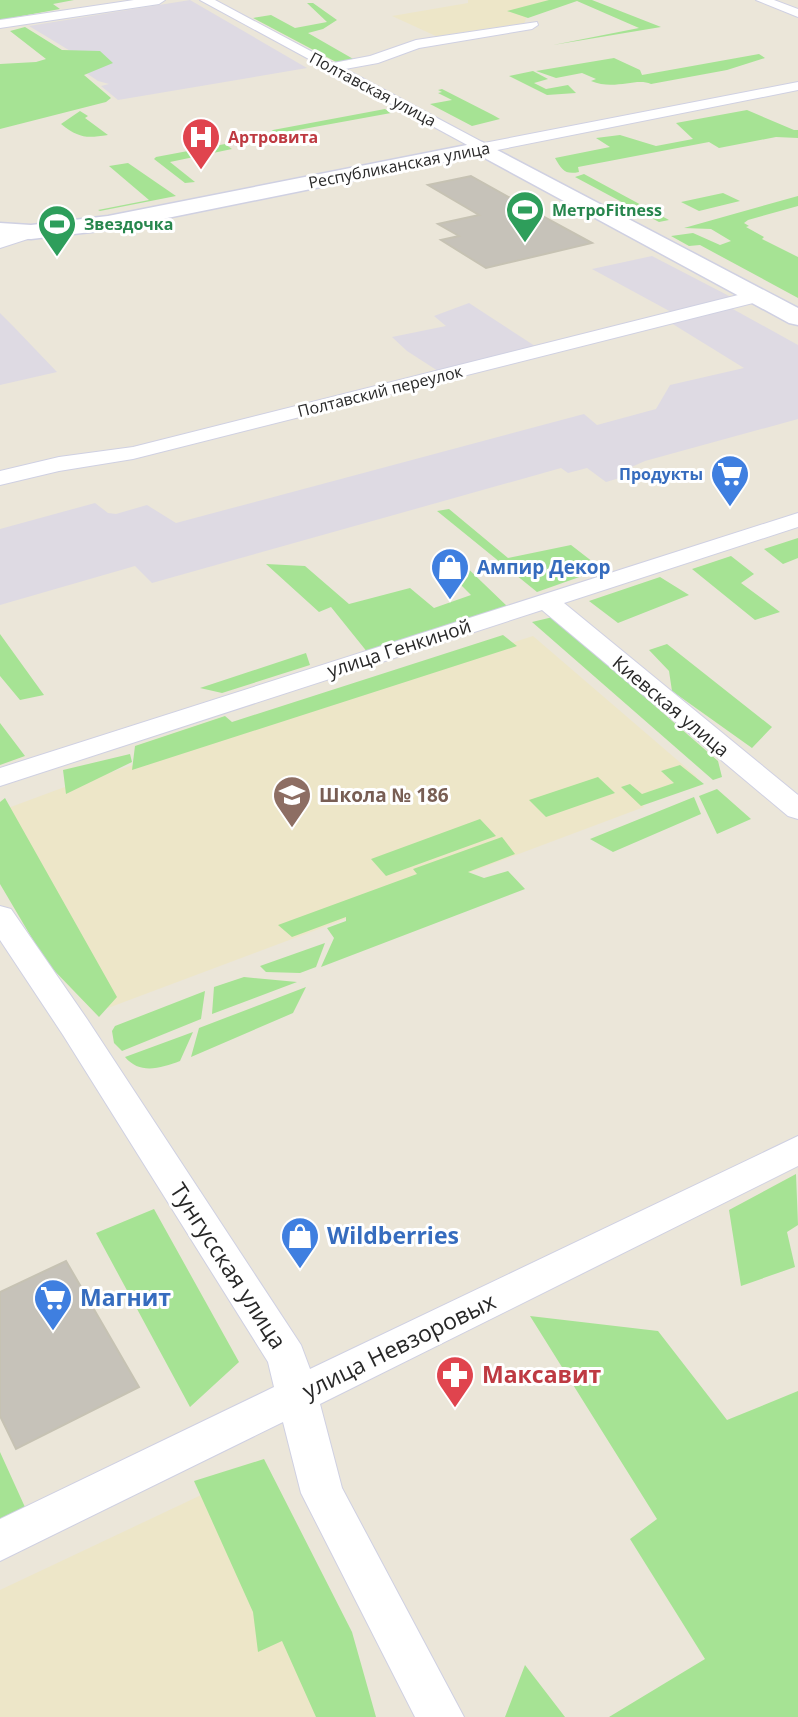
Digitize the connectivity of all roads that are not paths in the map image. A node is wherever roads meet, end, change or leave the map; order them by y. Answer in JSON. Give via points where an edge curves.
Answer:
{"nodes":[{"id":1,"x":159,"y":0,"type":"edge"},
{"id":2,"x":206,"y":0,"type":"edge"},
{"id":3,"x":762,"y":0,"type":"edge"},
{"id":4,"x":798,"y":13,"type":"edge"},
{"id":5,"x":0,"y":24,"type":"edge"},
{"id":6,"x":532,"y":25,"type":"dead end"},
{"id":7,"x":331,"y":67,"type":"junction"},
{"id":8,"x":798,"y":86,"type":"edge"},
{"id":9,"x":482,"y":148,"type":"junction"},
{"id":10,"x":0,"y":230,"type":"edge"},
{"id":11,"x":31,"y":232,"type":"junction"},
{"id":12,"x":0,"y":243,"type":"edge"},
{"id":13,"x":758,"y":296,"type":"junction"},
{"id":14,"x":798,"y":318,"type":"edge"},
{"id":15,"x":0,"y":478,"type":"edge"},
{"id":16,"x":798,"y":520,"type":"edge"},
{"id":17,"x":545,"y":600,"type":"junction"},
{"id":18,"x":0,"y":777,"type":"edge"},
{"id":19,"x":791,"y":796,"type":"edge"},
{"id":20,"x":0,"y":916,"type":"edge"},
{"id":21,"x":798,"y":1150,"type":"edge"},
{"id":22,"x":297,"y":1396,"type":"junction"},
{"id":23,"x":0,"y":1541,"type":"edge"},
{"id":24,"x":439,"y":1717,"type":"edge"}],
"edges":[{"from":1,"to":5,"type":"street"},
{"from":2,"to":7,"type":"street","name":"Полтавская улица"},
{"from":3,"to":4,"type":"street"},
{"from":6,"to":7,"type":"street","via":[[416,44],[373,60]]},
{"from":7,"to":9,"type":"street","name":"Полтавская улица"},
{"from":8,"to":9,"type":"street","name":"Республиканская улица"},
{"from":9,"to":11,"type":"street","name":"Республиканская улица","via":[[108,223]]},
{"from":9,"to":13,"type":"street","name":"Полтавская улица"},
{"from":10,"to":11,"type":"street"},
{"from":11,"to":12,"type":"street","name":"Республиканская улица"},
{"from":13,"to":14,"type":"street","name":"Полтавская улица"},
{"from":13,"to":15,"type":"street","name":"Полтавский переулок","via":[[133,453]]},
{"from":16,"to":17,"type":"street","name":"улица Генкиной"},
{"from":17,"to":18,"type":"street","name":"улица Генкиной"},
{"from":17,"to":19,"type":"street","name":"Киевская улица"},
{"from":20,"to":22,"type":"street","name":"Тунгусская улица","via":[[287,1357]]},
{"from":21,"to":22,"type":"street","name":"улица Невзоровых"},
{"from":22,"to":23,"type":"street","name":"улица Невзоровых"},
{"from":22,"to":24,"type":"street","name":"Тунгусская улица","via":[[322,1493]]}]}
